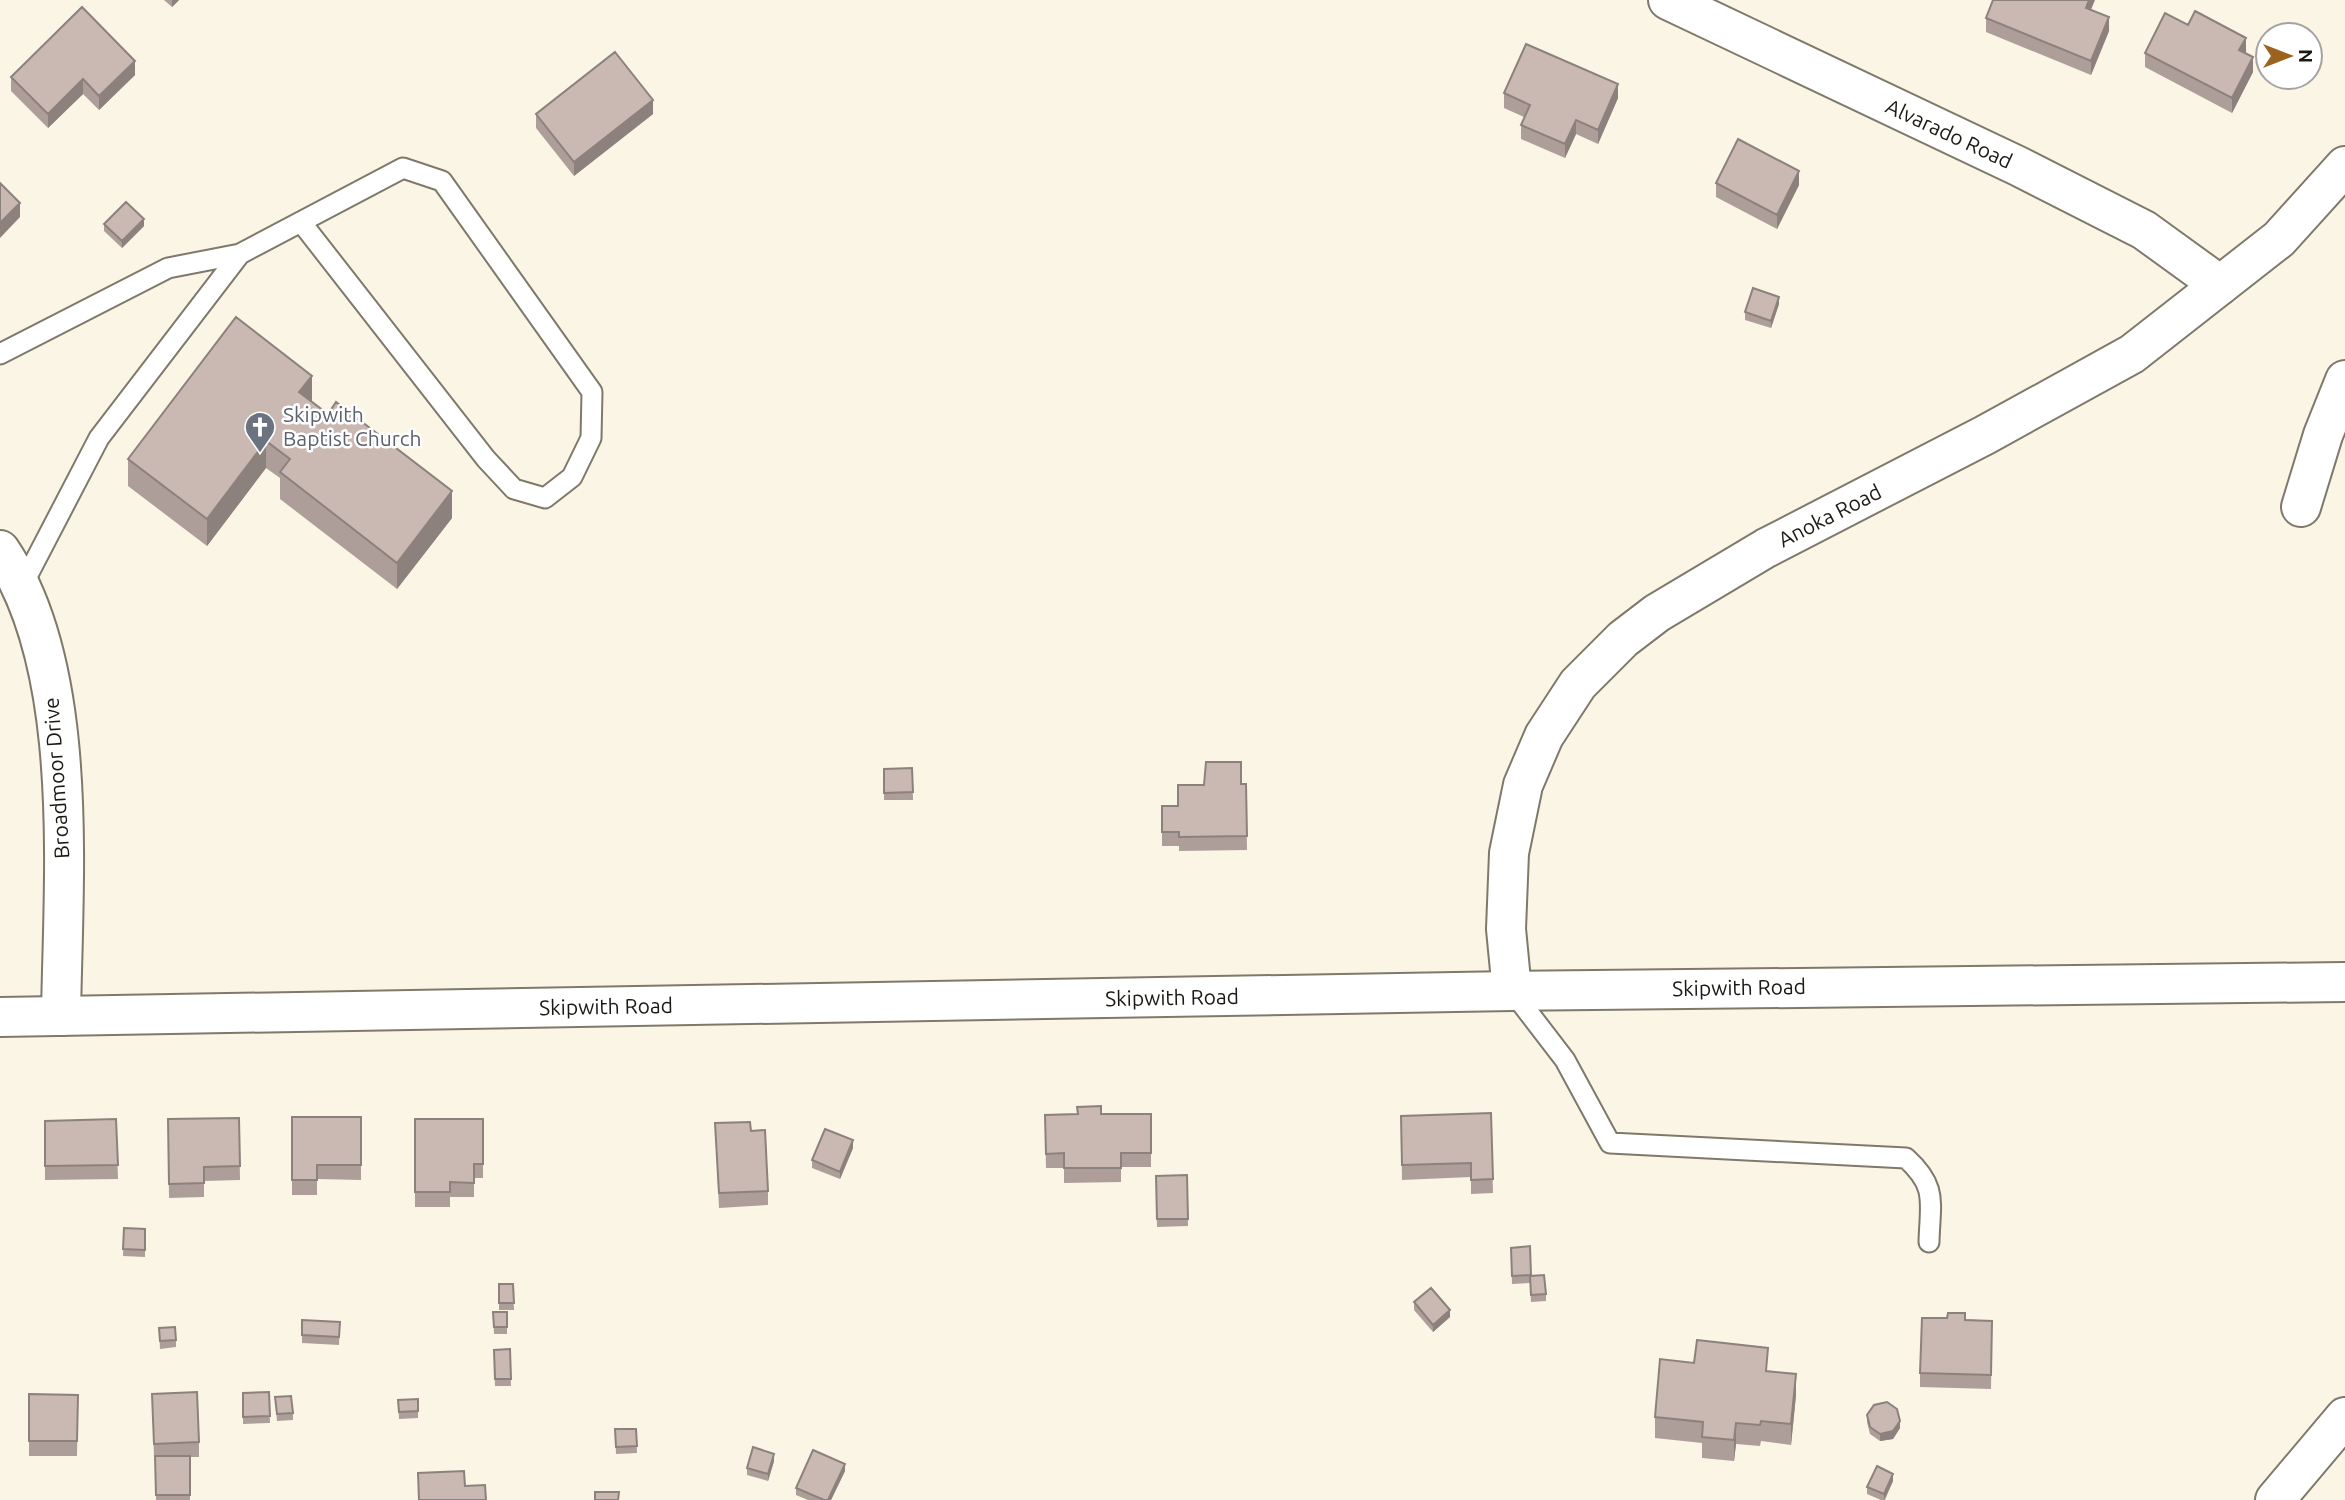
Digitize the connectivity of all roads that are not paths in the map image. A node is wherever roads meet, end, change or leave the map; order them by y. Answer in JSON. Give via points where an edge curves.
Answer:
{"nodes":[{"id":1,"x":1668,"y":0,"type":"edge"},
{"id":2,"x":2345,"y":166,"type":"edge"},
{"id":3,"x":302,"y":222,"type":"junction"},
{"id":4,"x":240,"y":254,"type":"junction"},
{"id":5,"x":2220,"y":285,"type":"junction"},
{"id":6,"x":0,"y":354,"type":"edge"},
{"id":7,"x":2345,"y":380,"type":"edge"},
{"id":8,"x":2301,"y":507,"type":"dead end"},
{"id":9,"x":0,"y":550,"type":"edge"},
{"id":10,"x":21,"y":588,"type":"junction"},
{"id":11,"x":2345,"y":982,"type":"edge"},
{"id":12,"x":1512,"y":991,"type":"junction"},
{"id":13,"x":61,"y":1016,"type":"junction"},
{"id":14,"x":0,"y":1017,"type":"edge"},
{"id":15,"x":1929,"y":1241,"type":"dead end"},
{"id":16,"x":2345,"y":1416,"type":"edge"},
{"id":17,"x":2275,"y":1500,"type":"edge"}],
"edges":[{"from":1,"to":5,"type":"main road","name":"Alvarado Road","via":[[2144,230]]},
{"from":2,"to":5,"type":"main road","name":"Anoka Road","via":[[2279,239]]},
{"from":3,"to":3,"type":"lane","via":[[403,168],[442,181],[592,392],[590,438],[572,477],[545,498],[514,489]]},
{"from":3,"to":4,"type":"lane"},
{"from":4,"to":6,"type":"lane","via":[[168,268]]},
{"from":4,"to":10,"type":"lane","via":[[99,438]]},
{"from":5,"to":12,"type":"main road","name":"Anoka Road","via":[[2132,354],[1766,548],[1657,613],[1623,639],[1578,684],[1544,736],[1523,785],[1509,853],[1506,929]]},
{"from":7,"to":8,"type":"main road"},
{"from":9,"to":10,"type":"main road","name":"Broadmoor Drive"},
{"from":10,"to":13,"type":"main road","name":"Broadmoor Drive","via":[[46,663],[57,729],[63,859]]},
{"from":11,"to":12,"type":"main road","name":"Skipwith Road"},
{"from":12,"to":13,"type":"main road","name":"Skipwith Road"},
{"from":12,"to":15,"type":"lane","via":[[1565,1060],[1610,1143],[1906,1158],[1924,1175],[1927,1185]]},
{"from":13,"to":14,"type":"main road","name":"Skipwith Road"},
{"from":16,"to":17,"type":"main road"}]}
